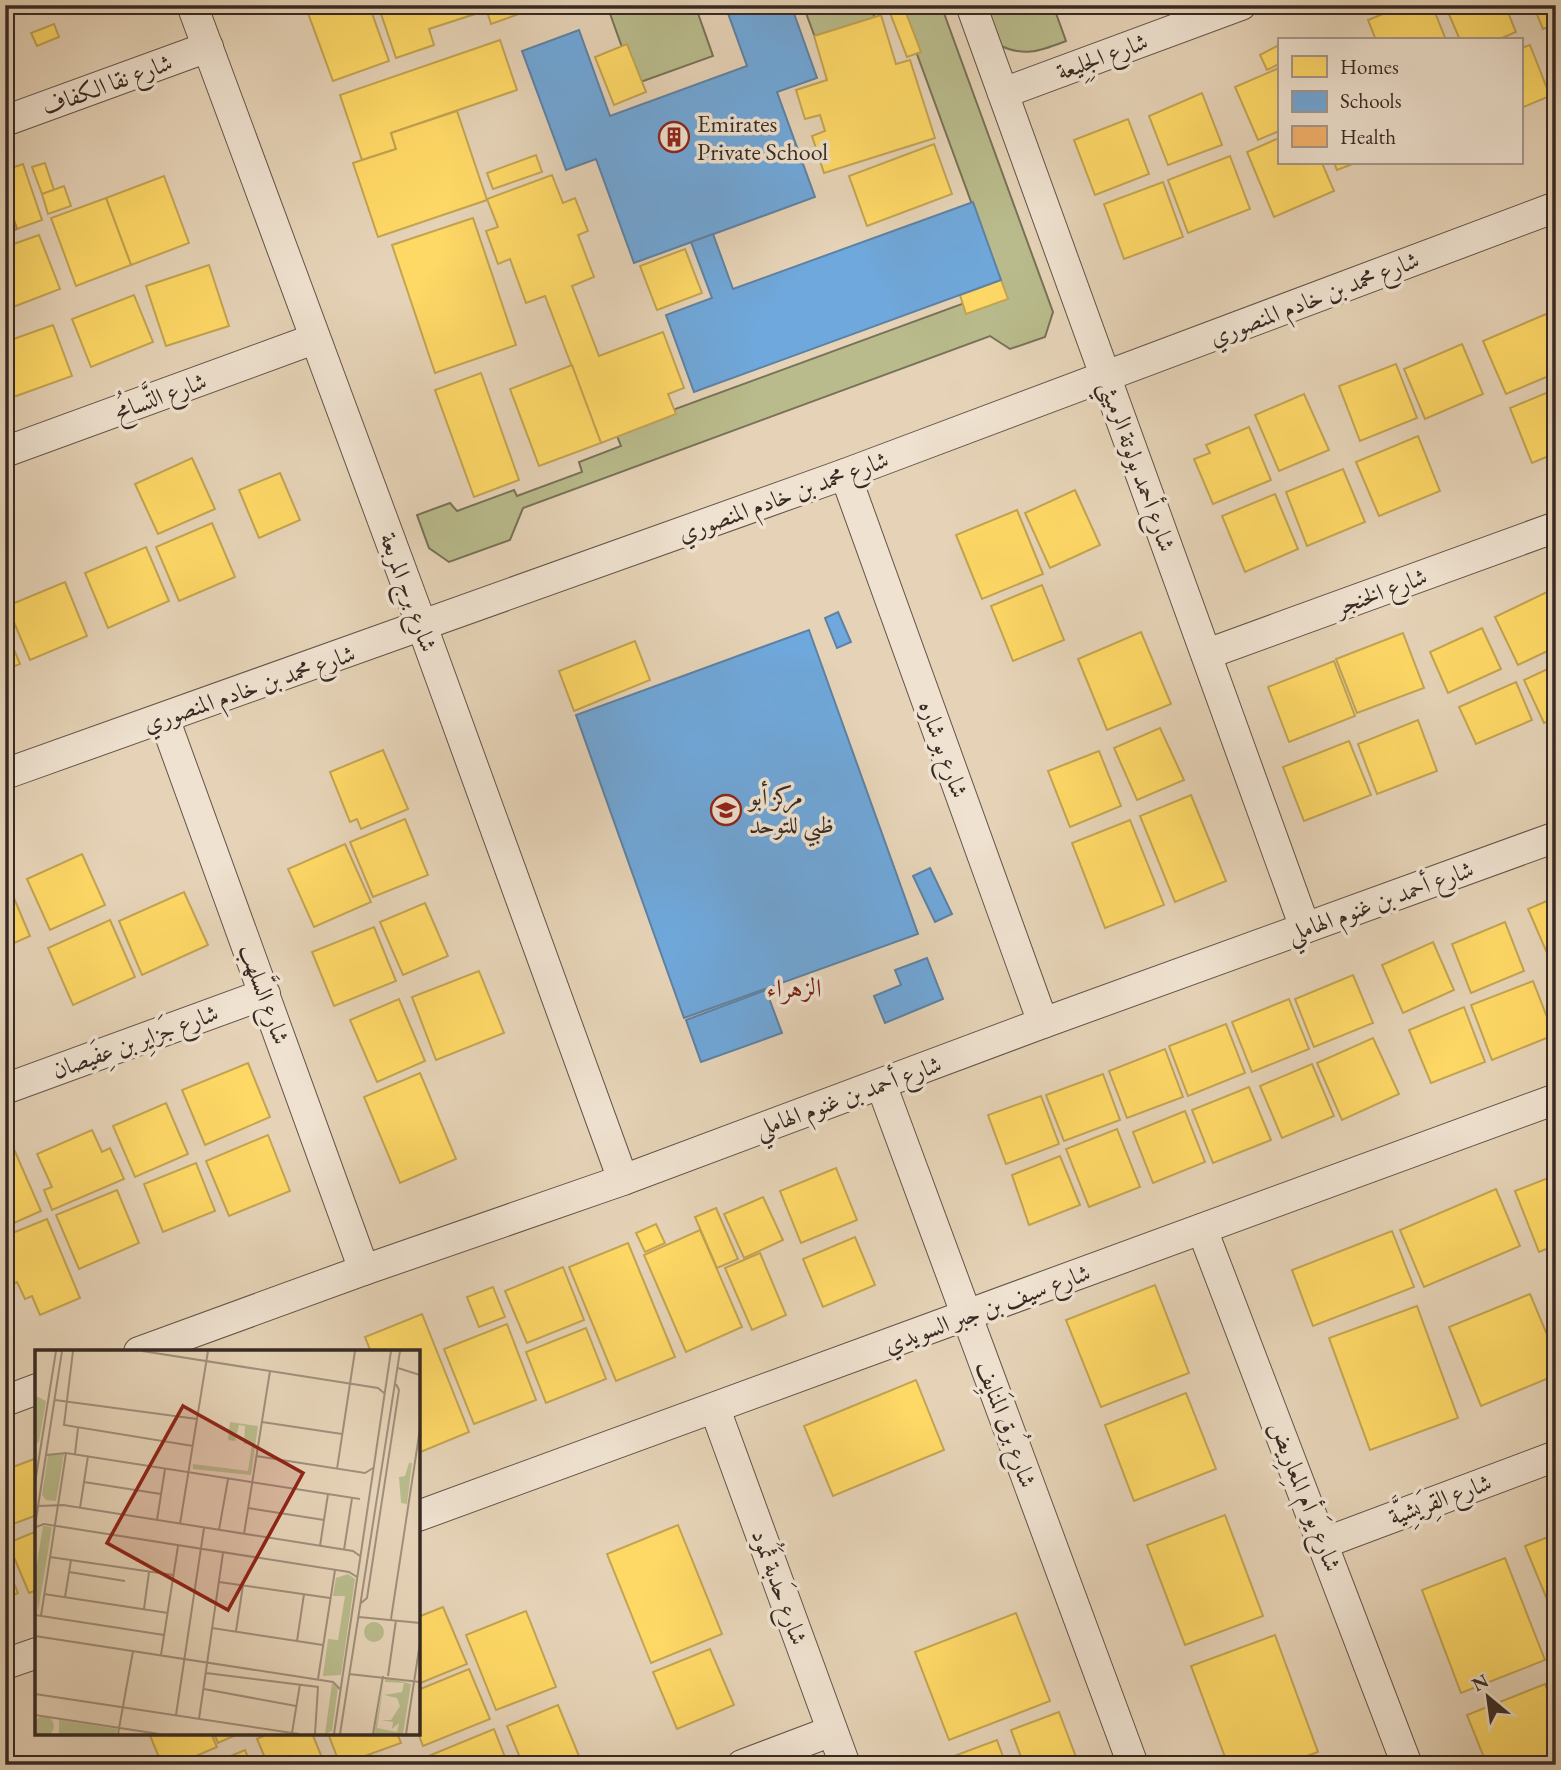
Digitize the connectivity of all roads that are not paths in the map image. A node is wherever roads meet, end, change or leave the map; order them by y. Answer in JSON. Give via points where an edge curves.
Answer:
{"nodes":[{"id":1,"x":192,"y":5,"type":"edge"},
{"id":2,"x":971,"y":5,"type":"edge"},
{"id":3,"x":1241,"y":5,"type":"edge"},
{"id":4,"x":208,"y":47,"type":"junction"},
{"id":5,"x":1003,"y":93,"type":"junction"},
{"id":6,"x":5,"y":121,"type":"edge"},
{"id":7,"x":1556,"y":207,"type":"edge"},
{"id":8,"x":314,"y":339,"type":"junction"},
{"id":9,"x":1106,"y":377,"type":"junction"},
{"id":10,"x":5,"y":452,"type":"edge"},
{"id":11,"x":845,"y":474,"type":"junction"},
{"id":12,"x":1556,"y":527,"type":"edge"},
{"id":13,"x":422,"y":626,"type":"junction"},
{"id":14,"x":1207,"y":654,"type":"junction"},
{"id":15,"x":164,"y":718,"type":"junction"},
{"id":16,"x":5,"y":774,"type":"edge"},
{"id":17,"x":1556,"y":837,"type":"edge"},
{"id":18,"x":1305,"y":928,"type":"junction"},
{"id":19,"x":265,"y":994,"type":"junction"},
{"id":20,"x":1043,"y":1023,"type":"junction"},
{"id":21,"x":881,"y":1084,"type":"junction"},
{"id":22,"x":5,"y":1089,"type":"edge"},
{"id":23,"x":1556,"y":1099,"type":"edge"},
{"id":24,"x":623,"y":1180,"type":"junction"},
{"id":25,"x":1202,"y":1229,"type":"junction"},
{"id":26,"x":364,"y":1270,"type":"junction"},
{"id":27,"x":967,"y":1316,"type":"junction"},
{"id":28,"x":144,"y":1350,"type":"edge"},
{"id":29,"x":35,"y":1390,"type":"edge"},
{"id":30,"x":5,"y":1401,"type":"edge"},
{"id":31,"x":715,"y":1409,"type":"junction"},
{"id":32,"x":1556,"y":1456,"type":"edge"},
{"id":33,"x":420,"y":1515,"type":"edge"},
{"id":34,"x":1324,"y":1543,"type":"junction"},
{"id":35,"x":35,"y":1654,"type":"edge"},
{"id":36,"x":5,"y":1664,"type":"edge"},
{"id":37,"x":832,"y":1731,"type":"junction"},
{"id":38,"x":743,"y":1765,"type":"edge"},
{"id":39,"x":845,"y":1765,"type":"edge"},
{"id":40,"x":1133,"y":1765,"type":"edge"},
{"id":41,"x":1407,"y":1765,"type":"edge"}],
"edges":[{"from":1,"to":4,"type":"street","name":"شارع برج المربعة"},
{"from":2,"to":5,"type":"street","name":"شارع أحمد بولوتة الرميثي"},
{"from":3,"to":5,"type":"street","name":"شارع الجِلِيعة"},
{"from":4,"to":6,"type":"street","name":"شارع نقا الكفاف"},
{"from":4,"to":8,"type":"street","name":"شارع برج المربعة"},
{"from":5,"to":9,"type":"street","name":"شارع أحمد بولوتة الرميثي"},
{"from":7,"to":9,"type":"street","name":"شارع محمد بن خادم المنصوري"},
{"from":8,"to":10,"type":"street","name":"شارع التَّسامُح"},
{"from":8,"to":13,"type":"street","name":"شارع برج المربعة"},
{"from":9,"to":11,"type":"street","name":"شارع محمد بن خادم المنصوري"},
{"from":9,"to":14,"type":"street","name":"شارع أحمد بولوتة الرميثي"},
{"from":11,"to":13,"type":"street","name":"شارع محمد بن خادم المنصوري"},
{"from":11,"to":20,"type":"street","name":"شارع بو شاره"},
{"from":12,"to":14,"type":"street","name":"شارع الخنجر"},
{"from":13,"to":15,"type":"street","name":"شارع محمد بن خادم المنصوري"},
{"from":13,"to":24,"type":"street","name":"شارع برج المربعة"},
{"from":14,"to":18,"type":"street","name":"شارع أحمد بولوتة الرميثي"},
{"from":15,"to":16,"type":"street","name":"شارع محمد بن خادم المنصوري"},
{"from":15,"to":19,"type":"street","name":"شارع السَّلهب"},
{"from":17,"to":18,"type":"street","name":"شارع أحمد بن غنوم الهاملي"},
{"from":18,"to":20,"type":"street","name":"شارع أحمد بن غنوم الهاملي"},
{"from":19,"to":22,"type":"street","name":"شارع جَزايِر بن عِفَيصان"},
{"from":19,"to":26,"type":"street","name":"شارع السَّلهب"},
{"from":20,"to":21,"type":"street","name":"شارع أحمد بن غنوم الهاملي"},
{"from":21,"to":24,"type":"street","name":"شارع أحمد بن غنوم الهاملي"},
{"from":21,"to":27,"type":"street","name":"شارع بُرق المَنايِف"},
{"from":23,"to":25,"type":"street","name":"شارع سيف بن جبر السويدي"},
{"from":24,"to":26,"type":"street","name":"شارع أحمد بن غنوم الهاملي"},
{"from":25,"to":27,"type":"street","name":"شارع سيف بن جبر السويدي"},
{"from":25,"to":34,"type":"street","name":"شارع يَو أم المِعارِيض"},
{"from":26,"to":28,"type":"street","name":"شارع أحمد بن غنوم الهاملي"},
{"from":27,"to":31,"type":"street","name":"شارع سيف بن جبر السويدي"},
{"from":27,"to":40,"type":"street","name":"شارع بُرق المَنايِف"},
{"from":29,"to":30,"type":"street"},
{"from":31,"to":33,"type":"street","name":"شارع سيف بن جبر السويدي"},
{"from":31,"to":37,"type":"street","name":"شارع حَدبة ثَمُود"},
{"from":32,"to":34,"type":"street","name":"شارع القِرَيشِيَّة"},
{"from":34,"to":41,"type":"street","name":"شارع يَو أم المِعارِيض"},
{"from":35,"to":36,"type":"street"},
{"from":37,"to":38,"type":"street"},
{"from":37,"to":39,"type":"street","name":"شارع حَدبة ثَمُود"}]}
